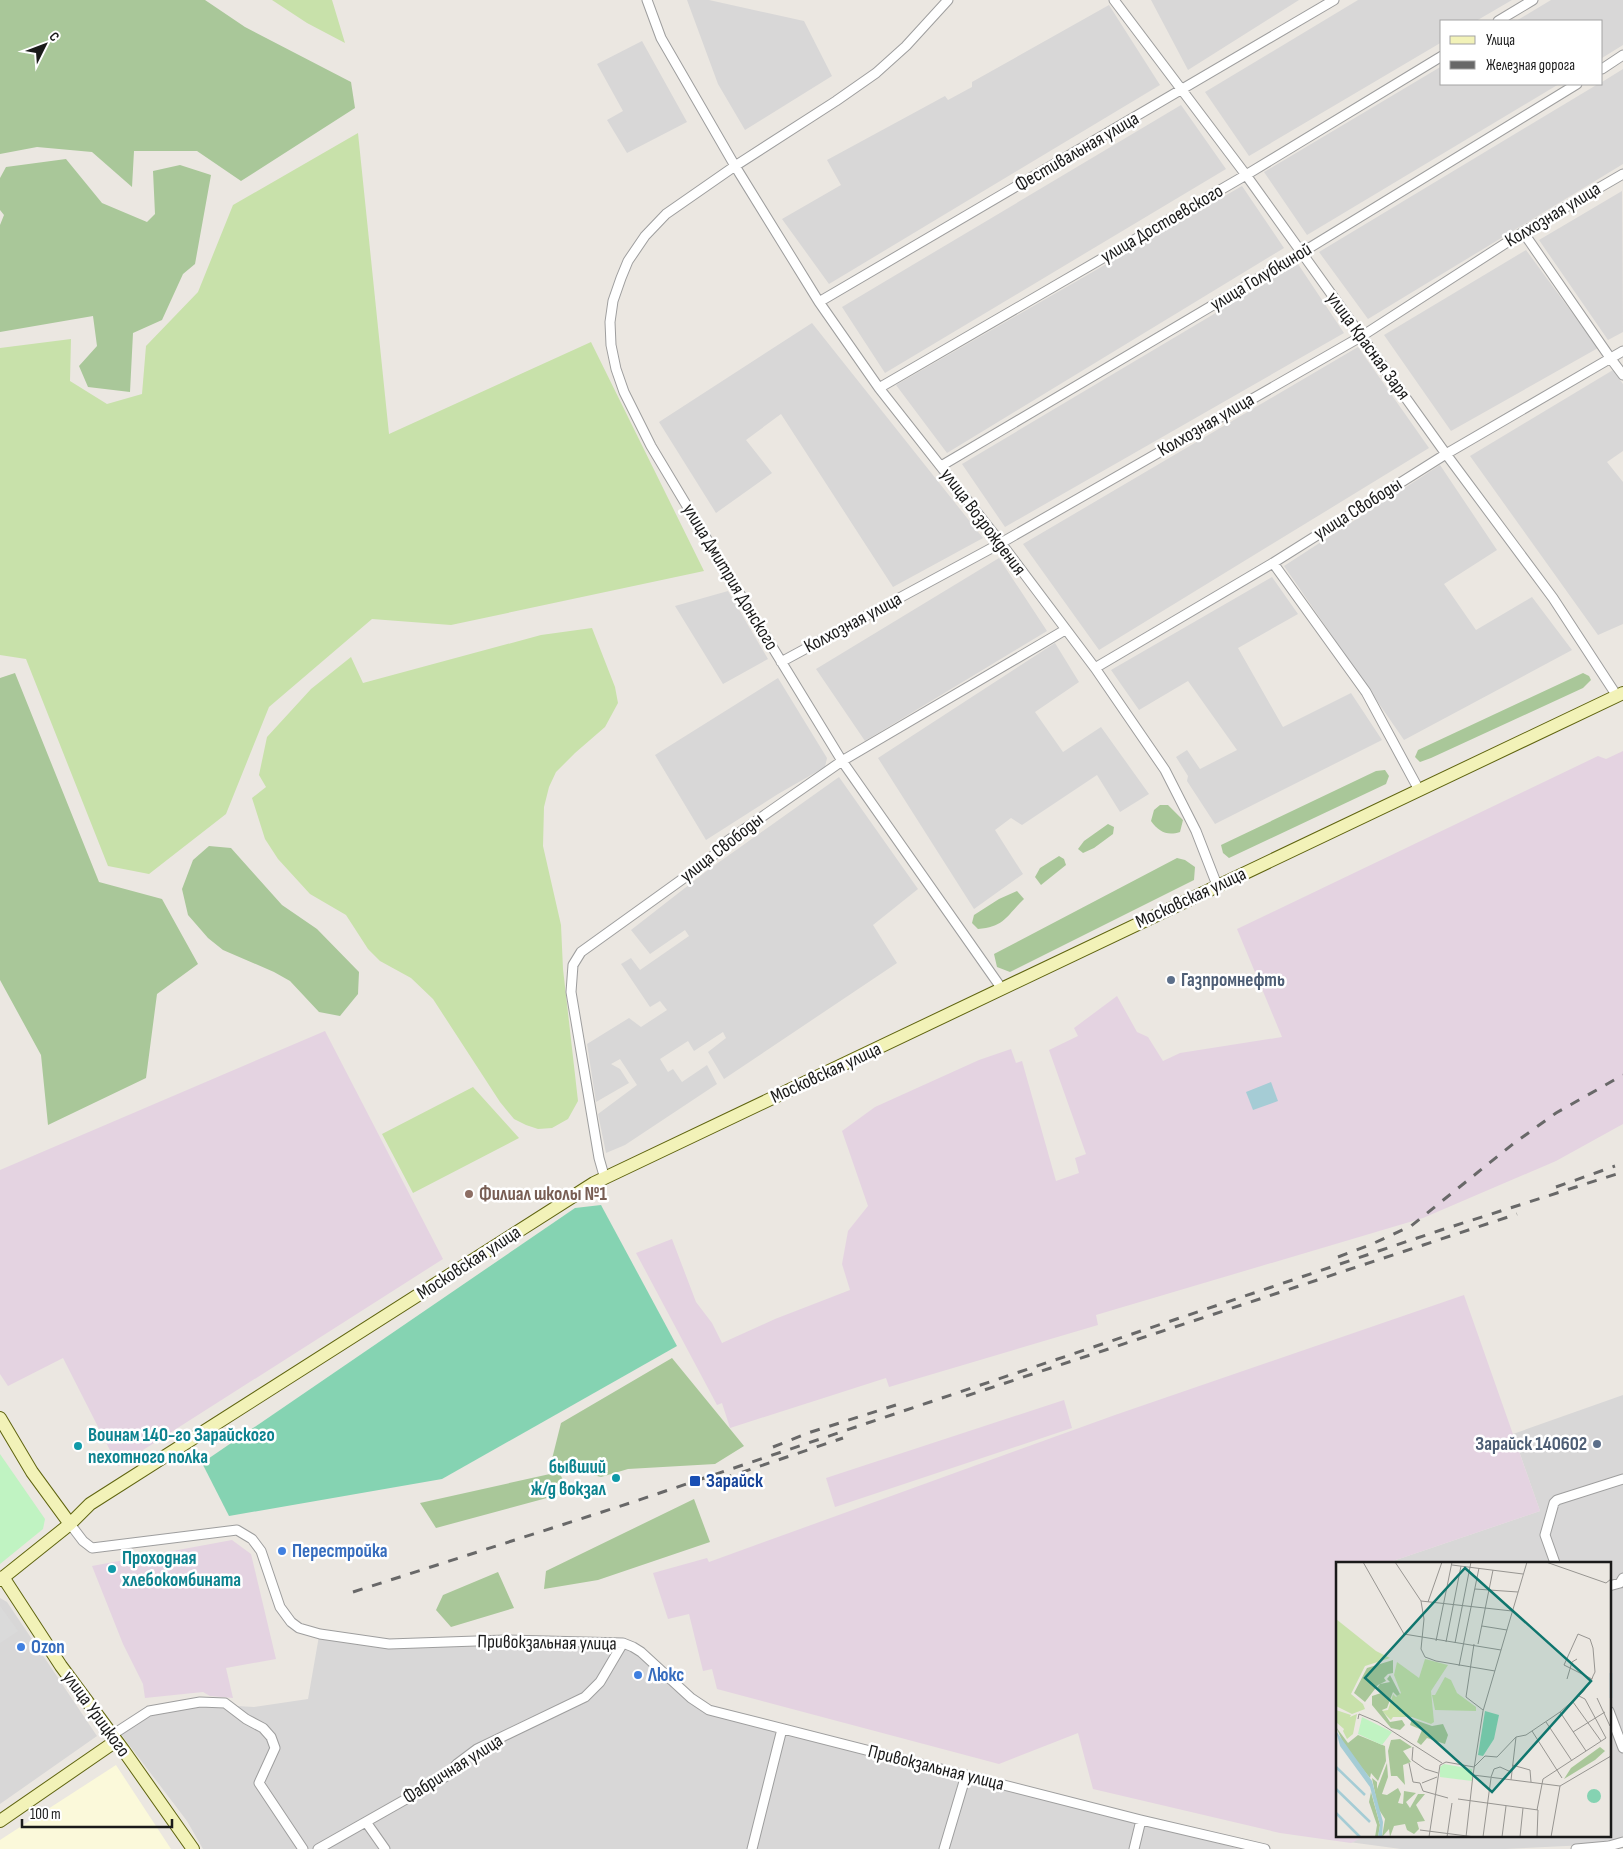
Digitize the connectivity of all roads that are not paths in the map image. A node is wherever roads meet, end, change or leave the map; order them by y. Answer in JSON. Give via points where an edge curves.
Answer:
{"nodes":[{"id":1,"x":647,"y":0,"type":"edge"},
{"id":2,"x":948,"y":0,"type":"edge"},
{"id":3,"x":1114,"y":0,"type":"edge"},
{"id":4,"x":1334,"y":0,"type":"edge"},
{"id":5,"x":1533,"y":0,"type":"edge"},
{"id":6,"x":1500,"y":20,"type":"edge"},
{"id":7,"x":1623,"y":56,"type":"edge"},
{"id":8,"x":1440,"y":57,"type":"edge"},
{"id":9,"x":1603,"y":67,"type":"edge"},
{"id":10,"x":1575,"y":85,"type":"edge"},
{"id":11,"x":1182,"y":90,"type":"junction"},
{"id":12,"x":735,"y":166,"type":"junction"},
{"id":13,"x":1246,"y":175,"type":"junction"},
{"id":14,"x":1622,"y":177,"type":"edge"},
{"id":15,"x":1523,"y":232,"type":"junction"},
{"id":16,"x":1301,"y":253,"type":"junction"},
{"id":17,"x":819,"y":302,"type":"junction"},
{"id":18,"x":1362,"y":336,"type":"junction"},
{"id":19,"x":1623,"y":352,"type":"edge"},
{"id":20,"x":1610,"y":359,"type":"junction"},
{"id":21,"x":1623,"y":374,"type":"edge"},
{"id":22,"x":879,"y":388,"type":"junction"},
{"id":23,"x":1446,"y":454,"type":"junction"},
{"id":24,"x":942,"y":466,"type":"junction"},
{"id":25,"x":1001,"y":543,"type":"junction"},
{"id":26,"x":1273,"y":563,"type":"junction"},
{"id":27,"x":1065,"y":630,"type":"junction"},
{"id":28,"x":781,"y":662,"type":"junction"},
{"id":29,"x":1095,"y":668,"type":"junction"},
{"id":30,"x":1620,"y":694,"type":"edge"},
{"id":31,"x":842,"y":762,"type":"junction"},
{"id":32,"x":1419,"y":790,"type":"junction"},
{"id":33,"x":1218,"y":885,"type":"junction"},
{"id":34,"x":1002,"y":989,"type":"junction"},
{"id":35,"x":604,"y":1179,"type":"junction"},
{"id":36,"x":0,"y":1418,"type":"edge"},
{"id":37,"x":1623,"y":1479,"type":"edge"},
{"id":38,"x":70,"y":1524,"type":"junction"},
{"id":39,"x":1555,"y":1562,"type":"edge"},
{"id":40,"x":1623,"y":1578,"type":"edge"},
{"id":41,"x":2,"y":1579,"type":"edge"},
{"id":42,"x":1610,"y":1586,"type":"edge"},
{"id":43,"x":623,"y":1643,"type":"junction"},
{"id":44,"x":1610,"y":1714,"type":"edge"},
{"id":45,"x":782,"y":1729,"type":"junction"},
{"id":46,"x":114,"y":1738,"type":"junction"},
{"id":47,"x":1623,"y":1748,"type":"edge"},
{"id":48,"x":966,"y":1775,"type":"junction"},
{"id":49,"x":1141,"y":1820,"type":"junction"},
{"id":50,"x":0,"y":1821,"type":"edge"},
{"id":51,"x":366,"y":1822,"type":"junction"},
{"id":52,"x":1623,"y":1842,"type":"edge"},
{"id":53,"x":193,"y":1849,"type":"edge"},
{"id":54,"x":303,"y":1849,"type":"edge"},
{"id":55,"x":318,"y":1849,"type":"edge"},
{"id":56,"x":385,"y":1849,"type":"edge"},
{"id":57,"x":752,"y":1849,"type":"edge"},
{"id":58,"x":944,"y":1849,"type":"edge"},
{"id":59,"x":1134,"y":1849,"type":"edge"},
{"id":60,"x":1265,"y":1849,"type":"edge"},
{"id":61,"x":1576,"y":1849,"type":"edge"}],
"edges":[{"from":1,"to":12,"type":"street","name":"улица Возрождения","via":[[661,38]]},
{"from":2,"to":12,"type":"street","name":"улица Дмитрия Донского","via":[[876,73]]},
{"from":3,"to":11,"type":"street","name":"улица Красная Заря"},
{"from":4,"to":11,"type":"street","name":"Фестивальная улица"},
{"from":5,"to":6,"type":"street"},
{"from":7,"to":9,"type":"street"},
{"from":8,"to":13,"type":"street","name":"улица Достоевского"},
{"from":10,"to":16,"type":"street","name":"улица Голубкиной"},
{"from":11,"to":13,"type":"street","name":"улица Красная Заря"},
{"from":11,"to":17,"type":"street","name":"Фестивальная улица"},
{"from":12,"to":17,"type":"street","name":"улица Возрождения"},
{"from":12,"to":28,"type":"street","name":"улица Дмитрия Донского","via":[[666,214],[644,236],[628,261],[613,301],[611,345],[624,392],[651,446]]},
{"from":13,"to":16,"type":"street","name":"улица Красная Заря"},
{"from":13,"to":22,"type":"street","name":"улица Достоевского"},
{"from":14,"to":15,"type":"street","name":"Колхозная улица"},
{"from":15,"to":18,"type":"street","name":"Колхозная улица"},
{"from":15,"to":20,"type":"street"},
{"from":16,"to":18,"type":"street","name":"улица Красная Заря"},
{"from":16,"to":24,"type":"street","name":"улица Голубкиной"},
{"from":17,"to":22,"type":"street","name":"улица Возрождения"},
{"from":18,"to":23,"type":"street","name":"улица Красная Заря"},
{"from":18,"to":25,"type":"street","name":"Колхозная улица"},
{"from":19,"to":20,"type":"street","name":"улица Свободы"},
{"from":20,"to":21,"type":"street"},
{"from":20,"to":23,"type":"street","name":"улица Свободы"},
{"from":22,"to":24,"type":"street","name":"улица Возрождения"},
{"from":23,"to":26,"type":"street","name":"улица Свободы"},
{"from":23,"to":30,"type":"street","name":"улица Красная Заря"},
{"from":24,"to":25,"type":"street","name":"улица Возрождения"},
{"from":25,"to":27,"type":"street","name":"улица Возрождения"},
{"from":25,"to":28,"type":"street","name":"Колхозная улица"},
{"from":26,"to":29,"type":"street","name":"улица Свободы"},
{"from":26,"to":32,"type":"street","via":[[1366,692]]},
{"from":27,"to":29,"type":"street","name":"улица Возрождения"},
{"from":27,"to":31,"type":"street","name":"улица Свободы"},
{"from":28,"to":31,"type":"street","name":"улица Дмитрия Донского"},
{"from":29,"to":33,"type":"street","name":"улица Возрождения","via":[[1165,770],[1196,831]]},
{"from":30,"to":32,"type":"main road","name":"Московская улица"},
{"from":31,"to":34,"type":"street","name":"улица Дмитрия Донского"},
{"from":31,"to":35,"type":"street","name":"улица Свободы","via":[[726,842],[709,860],[581,952],[573,965],[571,992]]},
{"from":32,"to":33,"type":"main road","name":"Московская улица"},
{"from":33,"to":34,"type":"main road","name":"Московская улица"},
{"from":34,"to":35,"type":"main road","name":"Московская улица"},
{"from":35,"to":38,"type":"main road","name":"Московская улица","via":[[90,1504]]},
{"from":36,"to":38,"type":"main road","via":[[32,1472]]},
{"from":37,"to":39,"type":"street","via":[[1557,1500],[1545,1535]]},
{"from":38,"to":41,"type":"main road","name":"Московская улица"},
{"from":38,"to":43,"type":"street","name":"Привокзальная улица","via":[[92,1548],[237,1530],[252,1538],[261,1551],[280,1607],[291,1622],[320,1634],[389,1644],[505,1640]]},
{"from":40,"to":42,"type":"street","via":[[1620,1583]]},
{"from":41,"to":46,"type":"main road","name":"улица Урицкого"},
{"from":43,"to":45,"type":"street","name":"Привокзальная улица","via":[[641,1652],[669,1680],[709,1710]]},
{"from":43,"to":51,"type":"street","name":"Фабричная улица","via":[[600,1682],[585,1697],[477,1749],[444,1778]]},
{"from":44,"to":47,"type":"street"},
{"from":45,"to":48,"type":"street","name":"Привокзальная улица"},
{"from":45,"to":57,"type":"street"},
{"from":46,"to":50,"type":"main road"},
{"from":46,"to":53,"type":"main road","name":"улица Урицкого"},
{"from":46,"to":54,"type":"street","via":[[149,1711],[200,1702],[225,1703],[271,1737],[275,1748],[259,1783]]},
{"from":48,"to":49,"type":"street","name":"Привокзальная улица"},
{"from":48,"to":58,"type":"street"},
{"from":49,"to":59,"type":"street"},
{"from":49,"to":60,"type":"street","name":"Привокзальная улица"},
{"from":51,"to":55,"type":"street","name":"Фабричная улица"},
{"from":51,"to":56,"type":"street"},
{"from":52,"to":61,"type":"street"}]}
